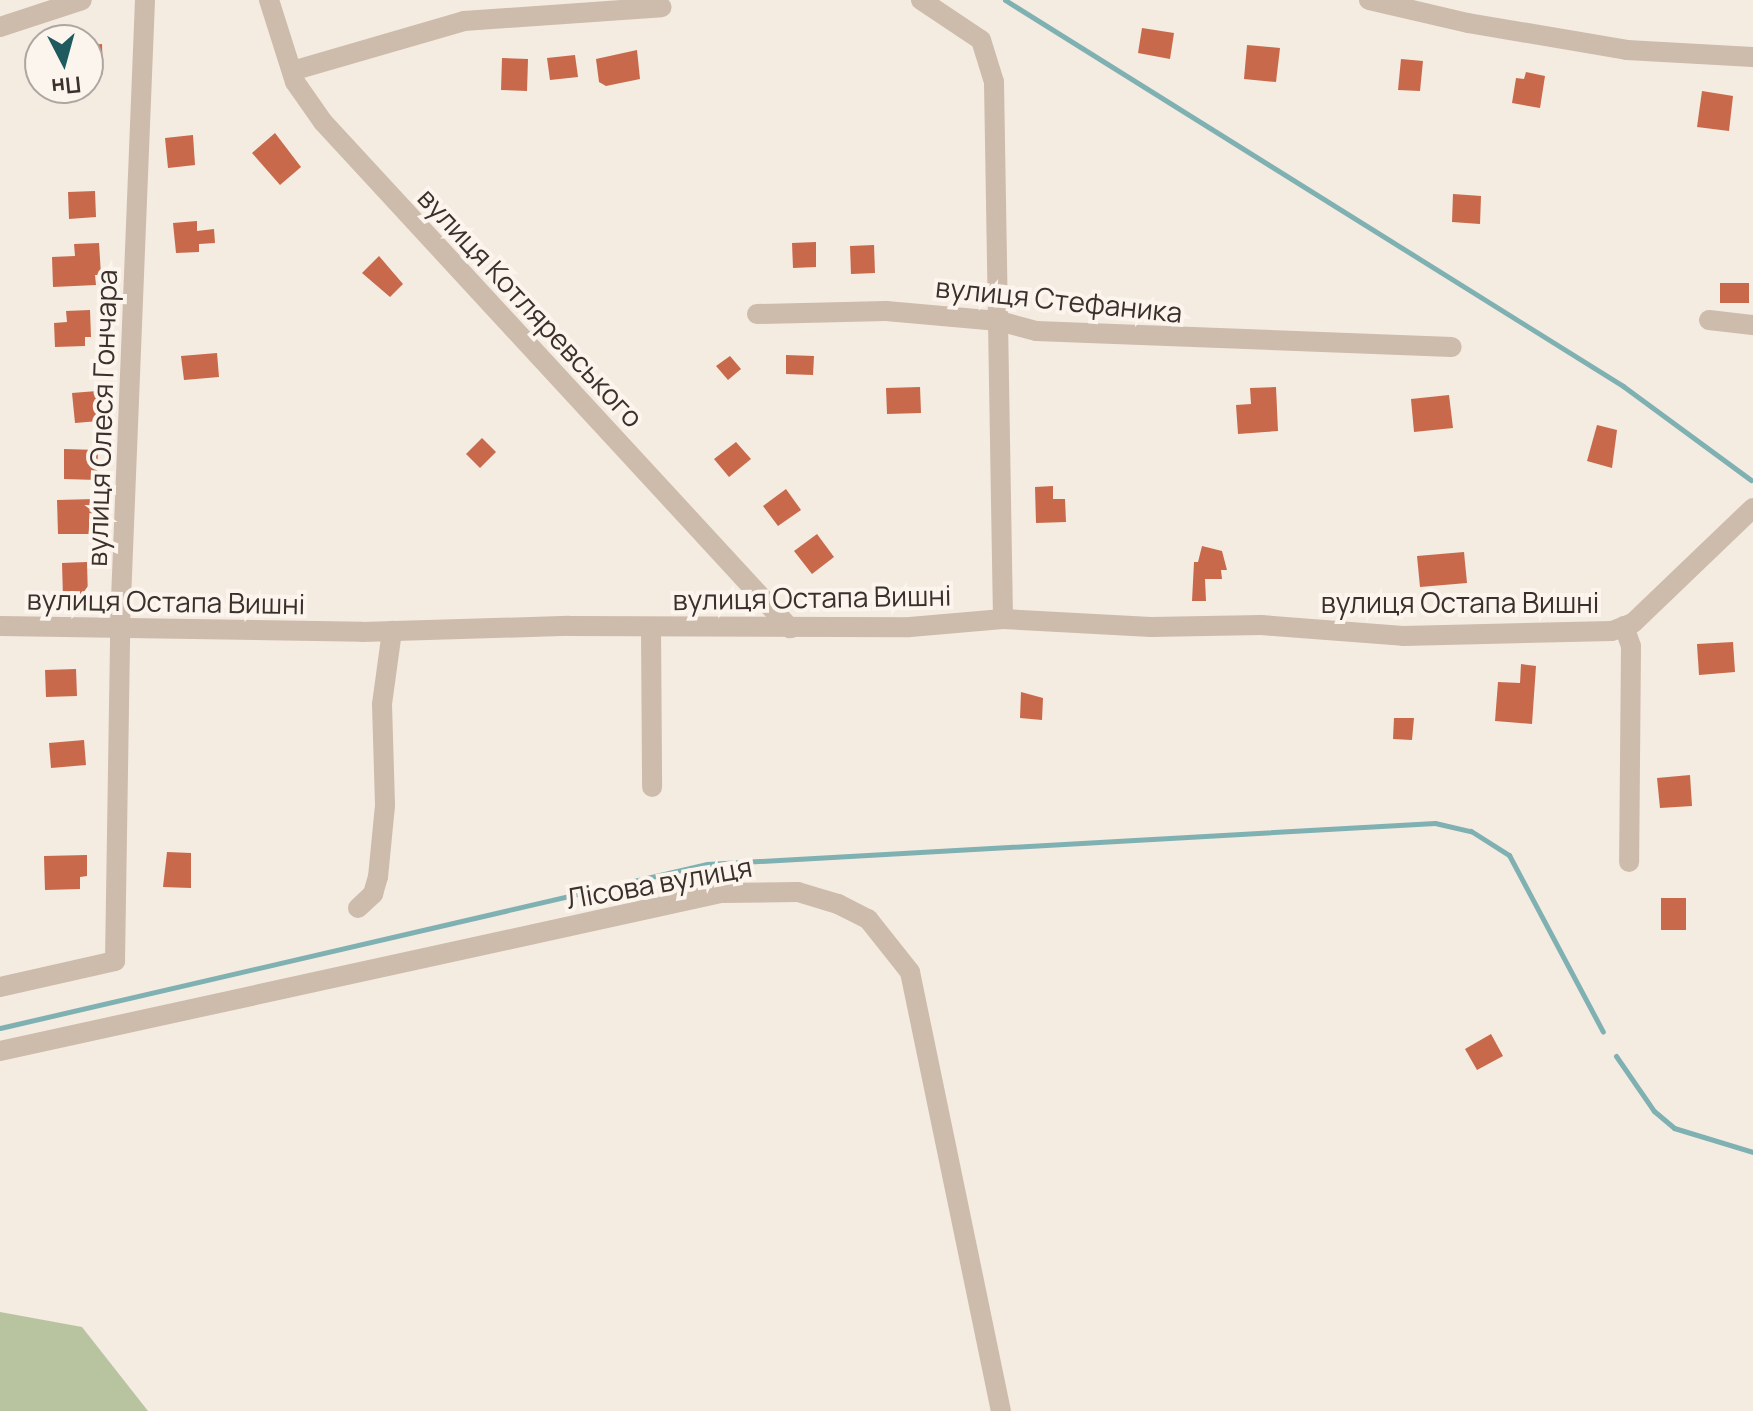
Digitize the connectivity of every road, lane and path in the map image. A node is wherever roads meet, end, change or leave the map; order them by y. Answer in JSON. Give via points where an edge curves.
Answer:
{"nodes":[{"id":1,"x":82,"y":0,"type":"edge"},
{"id":2,"x":145,"y":0,"type":"edge"},
{"id":3,"x":269,"y":0,"type":"edge"},
{"id":4,"x":921,"y":0,"type":"edge"},
{"id":5,"x":1369,"y":0,"type":"edge"},
{"id":6,"x":662,"y":7,"type":"dead end"},
{"id":7,"x":0,"y":27,"type":"edge"},
{"id":8,"x":1753,"y":57,"type":"edge"},
{"id":9,"x":292,"y":71,"type":"junction"},
{"id":10,"x":757,"y":314,"type":"dead end"},
{"id":11,"x":1709,"y":320,"type":"dead end"},
{"id":12,"x":999,"y":321,"type":"junction"},
{"id":13,"x":1753,"y":325,"type":"edge"},
{"id":14,"x":1452,"y":347,"type":"dead end"},
{"id":15,"x":1753,"y":508,"type":"edge"},
{"id":16,"x":1003,"y":619,"type":"junction"},
{"id":17,"x":120,"y":625,"type":"junction"},
{"id":18,"x":0,"y":626,"type":"edge"},
{"id":19,"x":1624,"y":626,"type":"junction"},
{"id":20,"x":651,"y":628,"type":"junction"},
{"id":21,"x":790,"y":628,"type":"junction"},
{"id":22,"x":392,"y":631,"type":"junction"},
{"id":23,"x":652,"y":787,"type":"dead end"},
{"id":24,"x":1629,"y":862,"type":"dead end"},
{"id":25,"x":358,"y":908,"type":"dead end"},
{"id":26,"x":0,"y":987,"type":"edge"},
{"id":27,"x":0,"y":1051,"type":"edge"},
{"id":28,"x":1001,"y":1411,"type":"edge"}],
"edges":[{"from":1,"to":7,"type":"street"},
{"from":2,"to":17,"type":"street","name":"вулиця Олеся Гончара"},
{"from":3,"to":9,"type":"street","name":"вулиця Котляревського"},
{"from":4,"to":12,"type":"street","via":[[981,40],[990,59]]},
{"from":5,"to":8,"type":"street","via":[[1627,50]]},
{"from":6,"to":9,"type":"street","via":[[464,21]]},
{"from":9,"to":21,"type":"street","name":"вулиця Котляревського","via":[[323,122]]},
{"from":10,"to":12,"type":"street","name":"вулиця Стефаника","via":[[886,311]]},
{"from":11,"to":13,"type":"street"},
{"from":12,"to":14,"type":"street","name":"вулиця Стефаника","via":[[1036,331],[1191,340]]},
{"from":12,"to":16,"type":"street"},
{"from":15,"to":19,"type":"street"},
{"from":16,"to":19,"type":"street","name":"вулиця Остапа Вишні","via":[[1151,627],[1261,625],[1403,636],[1612,631]]},
{"from":16,"to":21,"type":"street","name":"вулиця Остапа Вишні"},
{"from":17,"to":18,"type":"street","name":"вулиця Остапа Вишні"},
{"from":17,"to":22,"type":"street","name":"вулиця Остапа Вишні"},
{"from":17,"to":26,"type":"street","name":"вулиця Олеся Гончара","via":[[115,961]]},
{"from":19,"to":24,"type":"street","via":[[1631,646]]},
{"from":20,"to":21,"type":"street","name":"вулиця Остапа Вишні"},
{"from":20,"to":22,"type":"street","name":"вулиця Остапа Вишні"},
{"from":20,"to":23,"type":"street"},
{"from":22,"to":25,"type":"street","via":[[382,704],[385,805],[378,877],[373,894]]},
{"from":27,"to":28,"type":"street","name":"Лісова вулиця","via":[[721,893],[798,892],[838,904],[868,919],[910,972]]}]}
